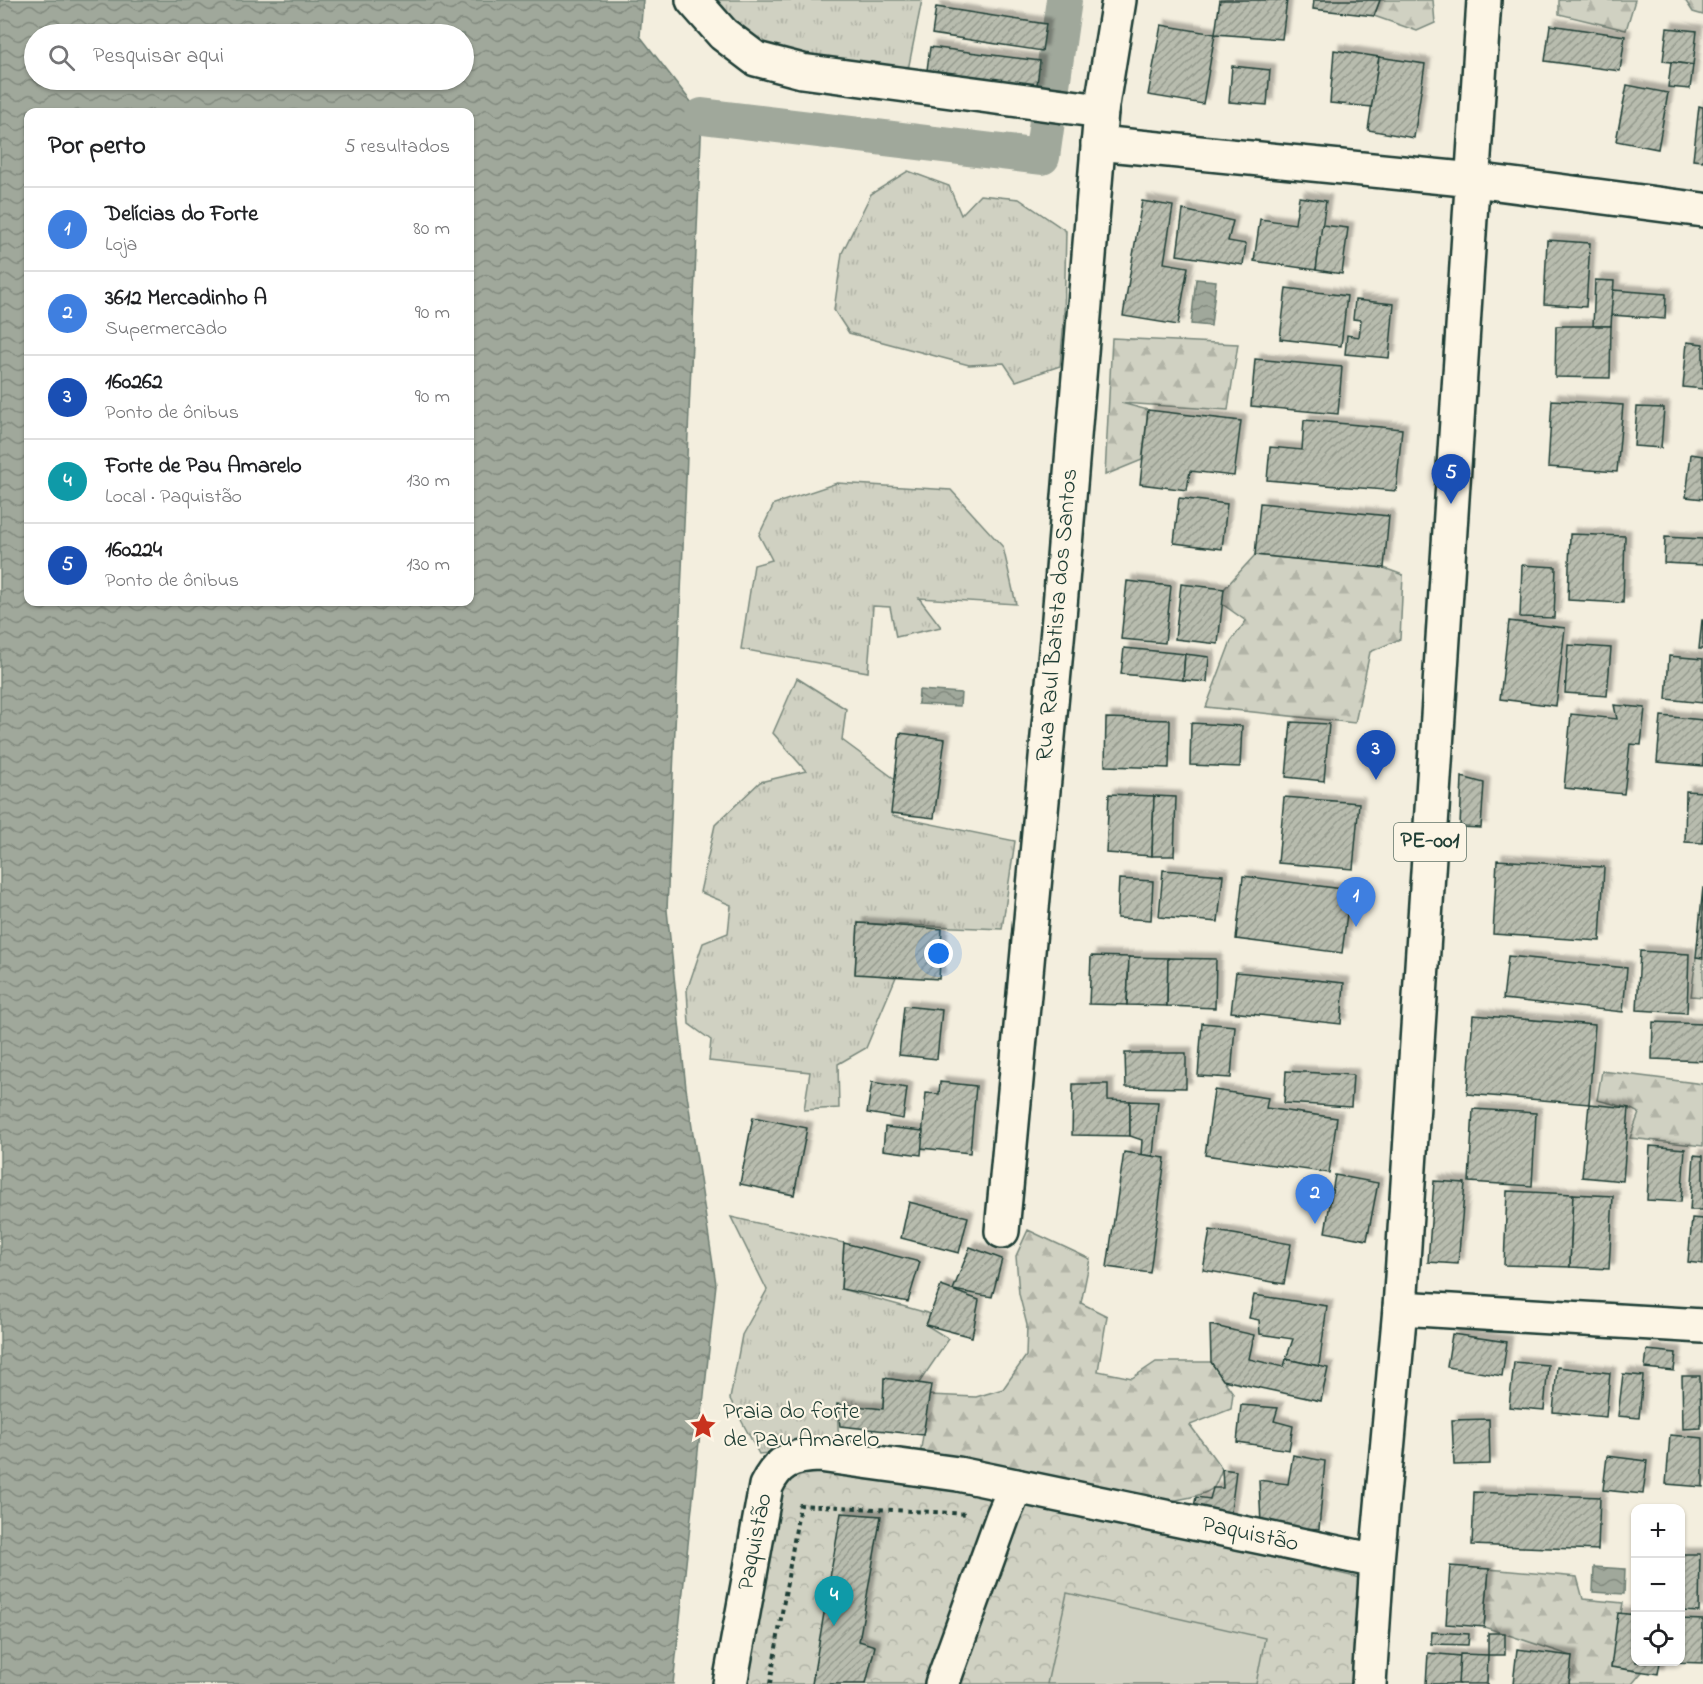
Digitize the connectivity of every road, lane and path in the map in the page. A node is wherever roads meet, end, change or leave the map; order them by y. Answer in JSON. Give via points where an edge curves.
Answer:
{"nodes":[{"id":1,"x":693,"y":0,"type":"edge"},
{"id":2,"x":1119,"y":0,"type":"edge"},
{"id":3,"x":1484,"y":0,"type":"edge"},
{"id":4,"x":1099,"y":127,"type":"junction"},
{"id":5,"x":1474,"y":180,"type":"junction"},
{"id":6,"x":1703,"y":210,"type":"edge"},
{"id":7,"x":1002,"y":1231,"type":"dead end"},
{"id":8,"x":1400,"y":1308,"type":"junction"},
{"id":9,"x":1703,"y":1326,"type":"edge"},
{"id":10,"x":1016,"y":1486,"type":"junction"},
{"id":11,"x":1003,"y":1516,"type":"junction"},
{"id":12,"x":1377,"y":1561,"type":"junction"},
{"id":13,"x":730,"y":1684,"type":"edge"},
{"id":14,"x":770,"y":1684,"type":"edge"},
{"id":15,"x":942,"y":1684,"type":"edge"},
{"id":16,"x":1370,"y":1684,"type":"edge"}],
"edges":[{"from":1,"to":4,"type":"street","via":[[723,34],[756,59]]},
{"from":2,"to":4,"type":"street","name":"Rua Raul Batista dos Santos"},
{"from":3,"to":5,"type":"street","number":"PE-001"},
{"from":4,"to":5,"type":"street"},
{"from":4,"to":7,"type":"street","name":"Rua Raul Batista dos Santos","via":[[1059,618]]},
{"from":5,"to":6,"type":"street"},
{"from":5,"to":8,"type":"street","number":"PE-001"},
{"from":8,"to":9,"type":"street"},
{"from":8,"to":12,"type":"street","number":"PE-001"},
{"from":10,"to":11,"type":"street"},
{"from":10,"to":12,"type":"street","name":"Paquistão"},
{"from":10,"to":13,"type":"street","name":"Paquistão","via":[[819,1455],[800,1456],[782,1463],[766,1486]]},
{"from":11,"to":14,"type":"path","via":[[800,1505]]},
{"from":11,"to":15,"type":"street"},
{"from":12,"to":16,"type":"street","number":"PE-001"}]}
